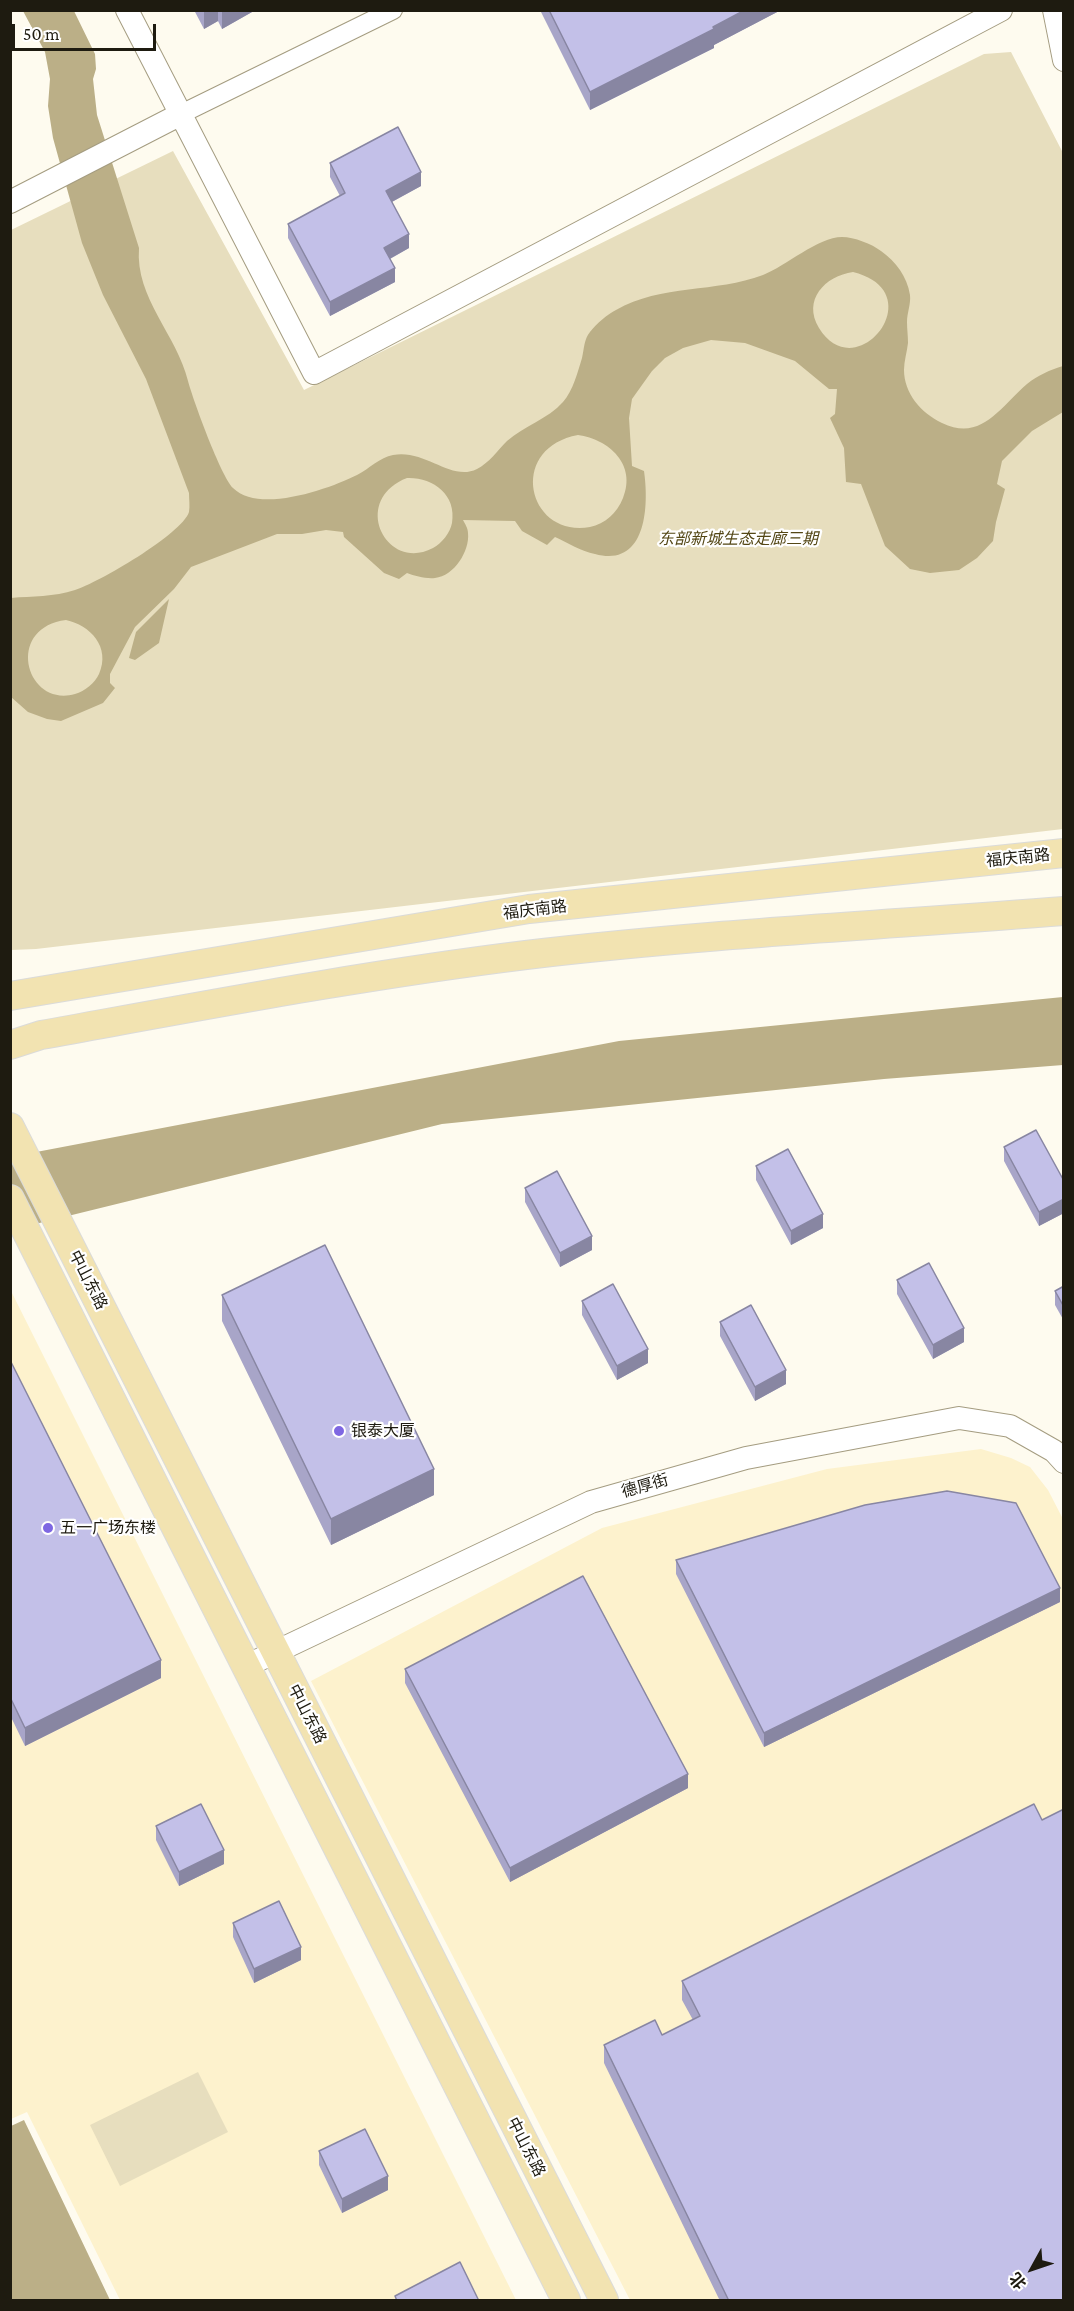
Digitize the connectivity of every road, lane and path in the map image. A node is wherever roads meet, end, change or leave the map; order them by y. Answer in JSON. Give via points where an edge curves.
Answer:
{"nodes":[{"id":1,"x":127,"y":10,"type":"edge"},
{"id":2,"x":393,"y":10,"type":"edge"},
{"id":3,"x":1000,"y":10,"type":"edge"},
{"id":4,"x":1054,"y":10,"type":"edge"},
{"id":5,"x":1064,"y":19,"type":"edge"},
{"id":6,"x":1064,"y":60,"type":"edge"},
{"id":7,"x":181,"y":114,"type":"junction"},
{"id":8,"x":10,"y":202,"type":"edge"},
{"id":9,"x":1064,"y":854,"type":"edge"},
{"id":10,"x":1064,"y":911,"type":"edge"},
{"id":11,"x":10,"y":996,"type":"edge"},
{"id":12,"x":10,"y":1045,"type":"edge"},
{"id":13,"x":16,"y":1137,"type":"edge"},
{"id":14,"x":10,"y":1200,"type":"edge"},
{"id":15,"x":1064,"y":1462,"type":"edge"},
{"id":16,"x":276,"y":1652,"type":"junction"},
{"id":17,"x":246,"y":1666,"type":"junction"},
{"id":18,"x":566,"y":2301,"type":"edge"},
{"id":19,"x":604,"y":2301,"type":"edge"}],
"edges":[{"from":1,"to":7,"type":"street"},
{"from":2,"to":7,"type":"street"},
{"from":3,"to":7,"type":"street","via":[[314,373]]},
{"from":4,"to":5,"type":"street"},
{"from":4,"to":6,"type":"street"},
{"from":7,"to":8,"type":"street"},
{"from":9,"to":11,"type":"main road","name":"福庆南路","via":[[530,909]]},
{"from":10,"to":12,"type":"main road","via":[[526,955],[315,985],[40,1035]]},
{"from":13,"to":16,"type":"main road","name":"中山东路"},
{"from":14,"to":17,"type":"main road","name":"中山东路"},
{"from":15,"to":16,"type":"street","name":"德厚街","via":[[1054,1451],[1010,1426],[959,1418],[746,1458],[591,1502]]},
{"from":16,"to":17,"type":"street","name":"德厚街"},
{"from":16,"to":19,"type":"main road","name":"中山东路"},
{"from":17,"to":18,"type":"main road","name":"中山东路"}]}
